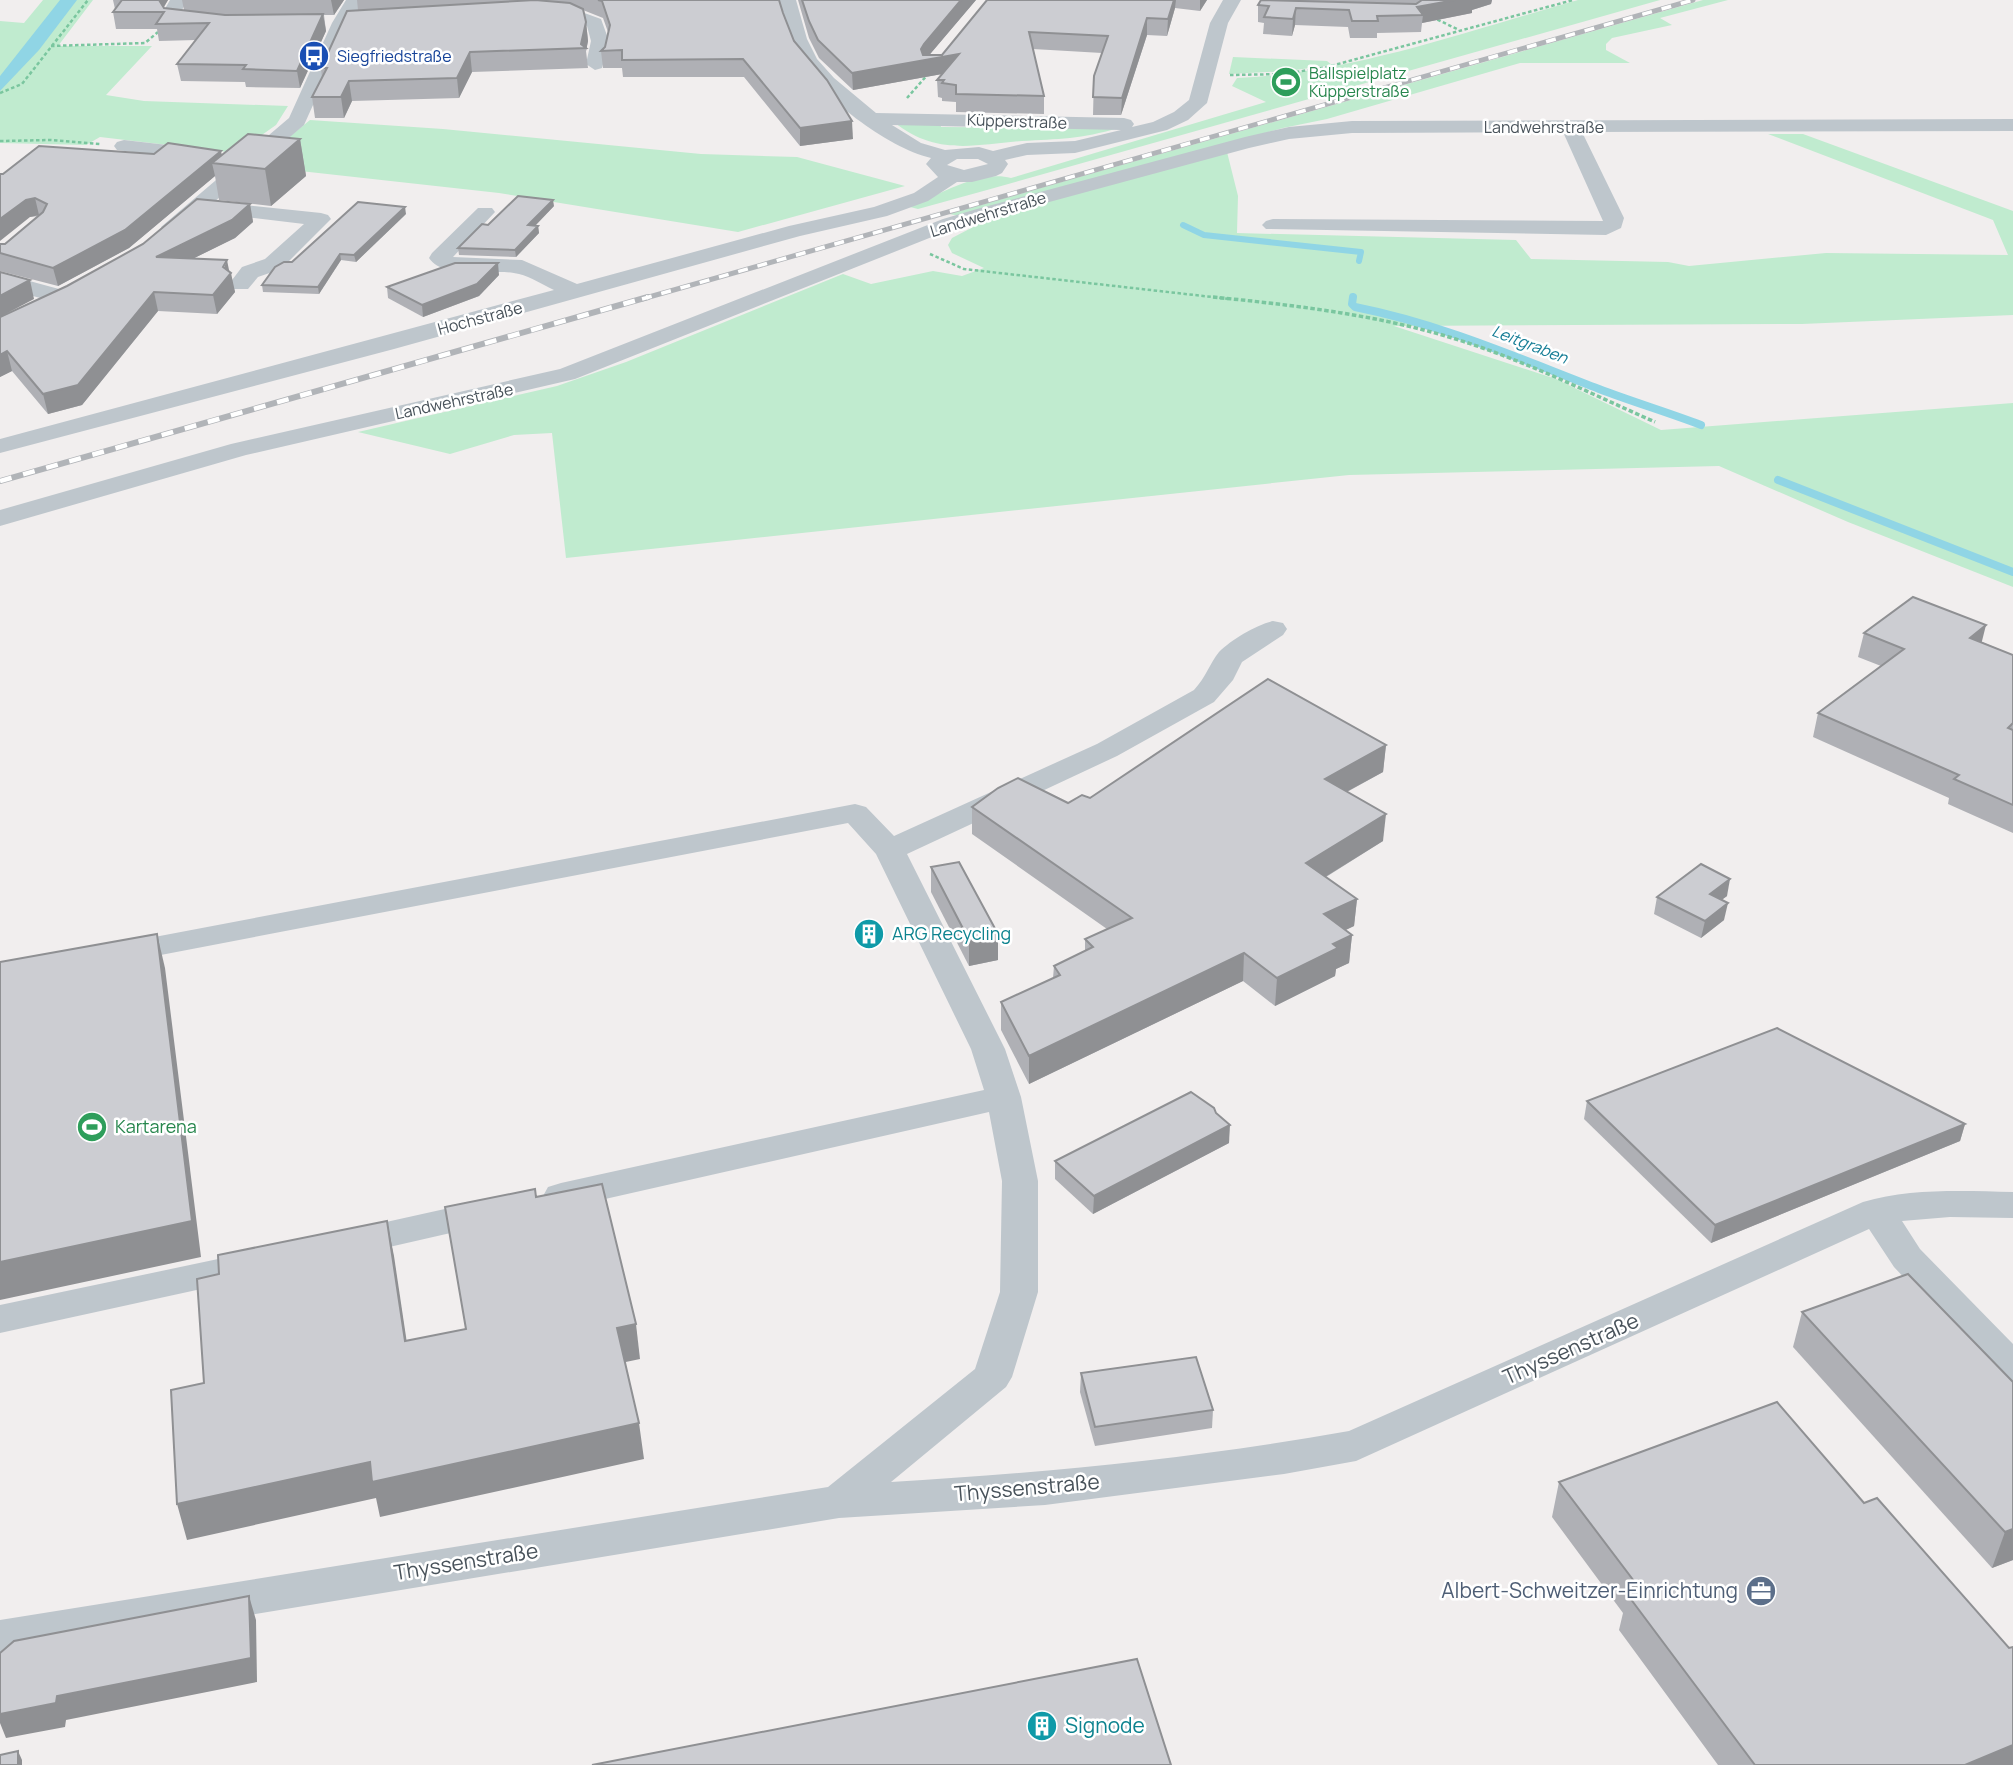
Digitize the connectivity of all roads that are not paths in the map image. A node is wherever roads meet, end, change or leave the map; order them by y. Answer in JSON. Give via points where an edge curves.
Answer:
{"nodes":[{"id":1,"x":355,"y":0,"type":"edge"},
{"id":2,"x":787,"y":0,"type":"edge"},
{"id":3,"x":1235,"y":1,"type":"edge"},
{"id":4,"x":175,"y":7,"type":"edge"},
{"id":5,"x":524,"y":13,"type":"edge"},
{"id":6,"x":367,"y":21,"type":"edge"},
{"id":7,"x":223,"y":22,"type":"edge"},
{"id":8,"x":315,"y":23,"type":"edge"},
{"id":9,"x":341,"y":23,"type":"junction"},
{"id":10,"x":595,"y":64,"type":"dead end"},
{"id":11,"x":882,"y":119,"type":"junction"},
{"id":12,"x":2013,"y":125,"type":"edge"},
{"id":13,"x":1160,"y":126,"type":"junction"},
{"id":14,"x":1570,"y":127,"type":"junction"},
{"id":15,"x":1409,"y":145,"type":"dead end"},
{"id":16,"x":124,"y":146,"type":"road end"},
{"id":17,"x":1488,"y":146,"type":"dead end"},
{"id":18,"x":1554,"y":148,"type":"dead end"},
{"id":19,"x":1580,"y":148,"type":"junction"},
{"id":20,"x":249,"y":160,"type":"junction"},
{"id":21,"x":950,"y":165,"type":"junction"},
{"id":22,"x":340,"y":203,"type":"dead end"},
{"id":23,"x":195,"y":207,"type":"junction"},
{"id":24,"x":485,"y":212,"type":"dead end"},
{"id":25,"x":321,"y":219,"type":"junction"},
{"id":26,"x":1273,"y":225,"type":"dead end"},
{"id":27,"x":157,"y":239,"type":"edge"},
{"id":28,"x":0,"y":280,"type":"edge"},
{"id":29,"x":240,"y":284,"type":"dead end"},
{"id":30,"x":84,"y":285,"type":"edge"},
{"id":31,"x":576,"y":292,"type":"junction"},
{"id":32,"x":62,"y":298,"type":"junction"},
{"id":33,"x":31,"y":313,"type":"edge"},
{"id":34,"x":0,"y":446,"type":"edge"},
{"id":35,"x":0,"y":518,"type":"edge"},
{"id":36,"x":1273,"y":628,"type":"dead end"},
{"id":37,"x":890,"y":850,"type":"junction"},
{"id":38,"x":95,"y":957,"type":"edge"},
{"id":39,"x":1004,"y":1097,"type":"junction"},
{"id":40,"x":2013,"y":1205,"type":"edge"},
{"id":41,"x":1876,"y":1211,"type":"junction"},
{"id":42,"x":0,"y":1319,"type":"edge"},
{"id":43,"x":2013,"y":1369,"type":"edge"},
{"id":44,"x":839,"y":1502,"type":"junction"},
{"id":45,"x":0,"y":1638,"type":"edge"}],
"edges":[{"from":1,"to":9,"type":"street"},
{"from":2,"to":11,"type":"street","via":[[810,63]]},
{"from":3,"to":13,"type":"street","name":"Küpperstraße","via":[[1219,23],[1197,103]]},
{"from":4,"to":7,"type":"street","via":[[181,20]]},
{"from":5,"to":10,"type":"street","via":[[576,15],[595,23],[600,41]]},
{"from":6,"to":9,"type":"street"},
{"from":8,"to":9,"type":"street"},
{"from":9,"to":20,"type":"street","via":[[297,121]]},
{"from":11,"to":13,"type":"street","name":"Küpperstraße"},
{"from":11,"to":21,"type":"street","via":[[912,146]]},
{"from":12,"to":14,"type":"street","name":"Landwehrstraße"},
{"from":13,"to":21,"type":"street","name":"Küpperstraße","via":[[1075,147],[1027,149],[992,157],[998,164],[989,173]]},
{"from":14,"to":19,"type":"street"},
{"from":14,"to":35,"type":"street","name":"Landwehrstraße","via":[[1352,127],[1289,133],[984,213],[567,374],[240,449]]},
{"from":15,"to":17,"type":"street"},
{"from":16,"to":20,"type":"street"},
{"from":18,"to":19,"type":"street"},
{"from":19,"to":26,"type":"street","via":[[1615,218],[1606,229]]},
{"from":20,"to":23,"type":"street"},
{"from":21,"to":31,"type":"street","name":"Hochstraße","via":[[921,197],[880,212],[796,230]]},
{"from":22,"to":25,"type":"street"},
{"from":23,"to":25,"type":"street"},
{"from":23,"to":27,"type":"street"},
{"from":24,"to":31,"type":"street","via":[[440,258],[449,264],[522,267]]},
{"from":25,"to":29,"type":"street","via":[[273,264],[250,272]]},
{"from":28,"to":32,"type":"street"},
{"from":30,"to":32,"type":"street"},
{"from":31,"to":34,"type":"street","name":"Hochstraße"},
{"from":32,"to":33,"type":"street"},
{"from":36,"to":37,"type":"street","via":[[1230,657],[1219,681],[1204,696],[1107,750]]},
{"from":37,"to":38,"type":"street","via":[[855,813]]},
{"from":37,"to":39,"type":"street","via":[[988,1049]]},
{"from":39,"to":42,"type":"street"},
{"from":39,"to":44,"type":"street","via":[[1020,1181],[1019,1292],[992,1377]]},
{"from":40,"to":41,"type":"street","name":"Thyssenstraße","via":[[1950,1204]]},
{"from":41,"to":43,"type":"street","via":[[1907,1258]]},
{"from":41,"to":44,"type":"street","name":"Thyssenstraße","via":[[1356,1445],[1045,1489]]},
{"from":44,"to":45,"type":"street","name":"Thyssenstraße"}]}
